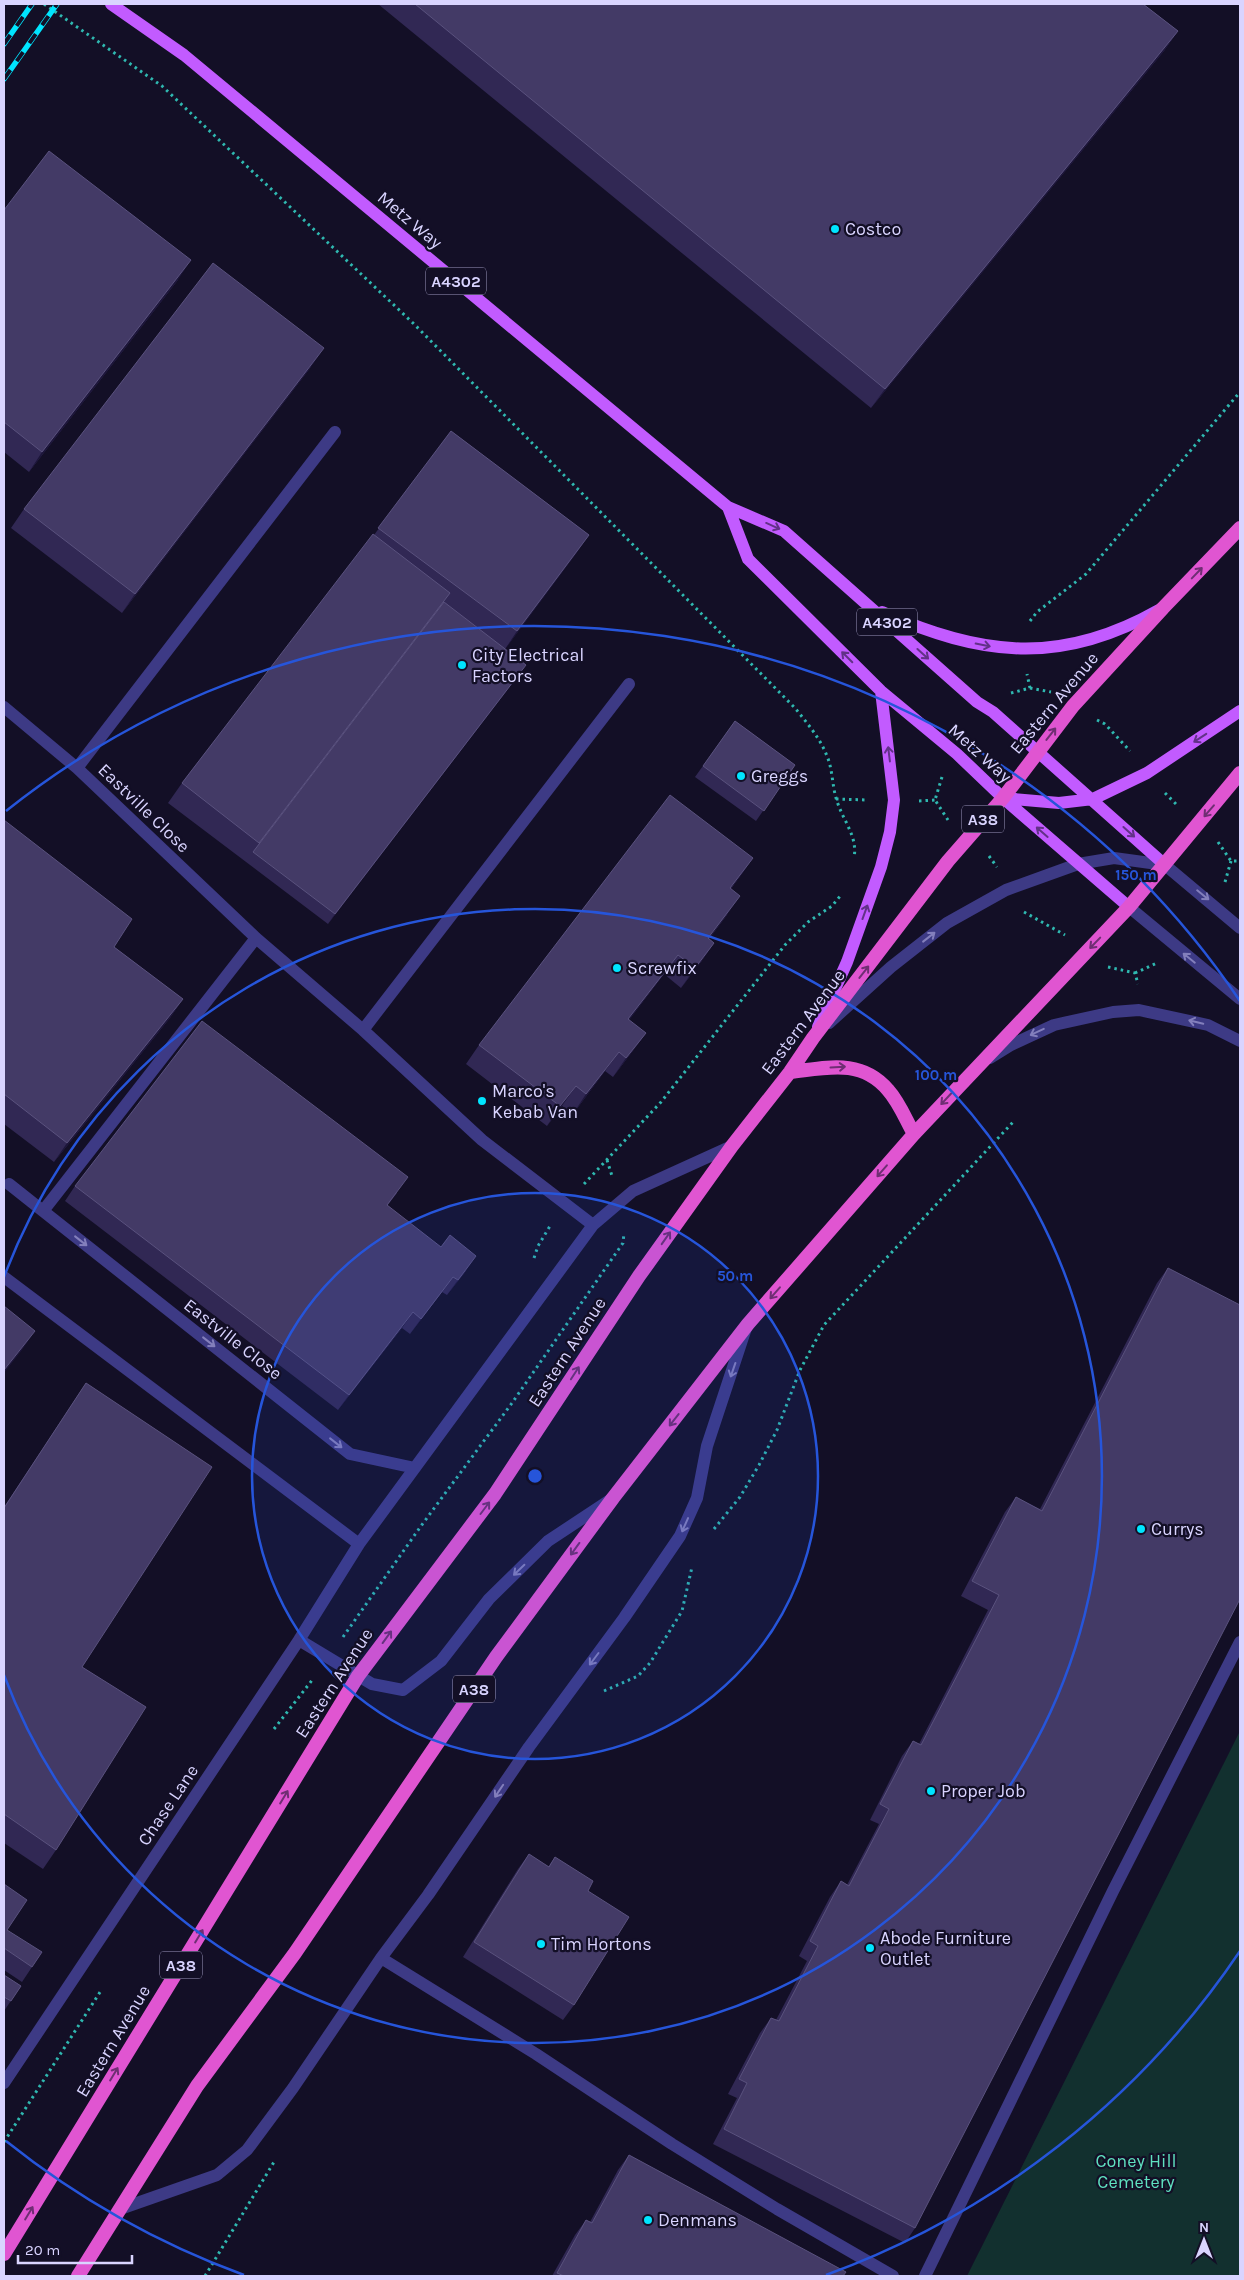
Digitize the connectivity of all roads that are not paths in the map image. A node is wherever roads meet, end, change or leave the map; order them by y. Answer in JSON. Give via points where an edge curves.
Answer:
{"nodes":[{"id":1,"x":111,"y":4,"type":"edge"},
{"id":2,"x":335,"y":432,"type":"dead end"},
{"id":3,"x":728,"y":507,"type":"junction"},
{"id":4,"x":1240,"y":528,"type":"edge"},
{"id":5,"x":870,"y":607,"type":"junction"},
{"id":6,"x":1163,"y":608,"type":"junction"},
{"id":7,"x":629,"y":684,"type":"dead end"},
{"id":8,"x":881,"y":691,"type":"junction"},
{"id":9,"x":4,"y":707,"type":"edge"},
{"id":10,"x":1240,"y":711,"type":"edge"},
{"id":11,"x":1038,"y":751,"type":"junction"},
{"id":12,"x":77,"y":768,"type":"junction"},
{"id":13,"x":1240,"y":773,"type":"edge"},
{"id":14,"x":1003,"y":798,"type":"junction"},
{"id":15,"x":1093,"y":799,"type":"junction"},
{"id":16,"x":1078,"y":864,"type":"junction"},
{"id":17,"x":1165,"y":864,"type":"junction"},
{"id":18,"x":1129,"y":907,"type":"junction"},
{"id":19,"x":1240,"y":928,"type":"edge"},
{"id":20,"x":256,"y":938,"type":"junction"},
{"id":21,"x":1240,"y":999,"type":"edge"},
{"id":22,"x":363,"y":1030,"type":"junction"},
{"id":23,"x":812,"y":1038,"type":"junction"},
{"id":24,"x":1240,"y":1041,"type":"edge"},
{"id":25,"x":978,"y":1065,"type":"junction"},
{"id":26,"x":790,"y":1072,"type":"junction"},
{"id":27,"x":914,"y":1134,"type":"junction"},
{"id":28,"x":732,"y":1146,"type":"junction"},
{"id":29,"x":9,"y":1184,"type":"dead end"},
{"id":30,"x":43,"y":1211,"type":"junction"},
{"id":31,"x":593,"y":1225,"type":"junction"},
{"id":32,"x":4,"y":1277,"type":"edge"},
{"id":33,"x":748,"y":1324,"type":"junction"},
{"id":34,"x":414,"y":1468,"type":"junction"},
{"id":35,"x":613,"y":1498,"type":"junction"},
{"id":36,"x":359,"y":1544,"type":"junction"},
{"id":37,"x":299,"y":1640,"type":"junction"},
{"id":38,"x":1240,"y":1642,"type":"edge"},
{"id":39,"x":358,"y":1676,"type":"junction"},
{"id":40,"x":381,"y":1958,"type":"junction"},
{"id":41,"x":4,"y":2083,"type":"edge"},
{"id":42,"x":120,"y":2209,"type":"junction"},
{"id":43,"x":4,"y":2254,"type":"edge"},
{"id":44,"x":78,"y":2276,"type":"edge"},
{"id":45,"x":893,"y":2276,"type":"edge"},
{"id":46,"x":925,"y":2276,"type":"edge"}],
"edges":[{"from":1,"to":3,"type":"main road","name":"Metz Way","number":"A4302","via":[[184,55]]},
{"from":2,"to":12,"type":"street"},
{"from":3,"to":5,"type":"main road","name":"Metz Way","number":"A4302","one_way":true,"via":[[784,531]]},
{"from":8,"to":3,"type":"main road","name":"Metz Way","number":"A4302","one_way":true,"via":[[748,559]]},
{"from":6,"to":4,"type":"highway","name":"Eastern Avenue","number":"A38","one_way":true},
{"from":5,"to":6,"type":"main road","one_way":true,"via":[[938,634],[1004,649],[1027,650],[1065,646],[1102,637]]},
{"from":5,"to":11,"type":"main road","name":"Metz Way","number":"A4302","one_way":true},
{"from":11,"to":6,"type":"highway","name":"Eastern Avenue","number":"A38","one_way":true,"via":[[1074,706]]},
{"from":7,"to":22,"type":"street"},
{"from":8,"to":14,"type":"main road","name":"Metz Way","number":"A4302","via":[[958,754]]},
{"from":23,"to":8,"type":"main road","one_way":true,"via":[[847,962],[890,832],[894,800]]},
{"from":9,"to":12,"type":"street","name":"Eastville Close"},
{"from":10,"to":15,"type":"main road","one_way":true,"via":[[1147,773]]},
{"from":11,"to":14,"type":"highway","name":"Eastern Avenue","number":"A38"},
{"from":11,"to":15,"type":"main road","name":"Metz Way","number":"A4302"},
{"from":12,"to":20,"type":"street","name":"Eastville Close"},
{"from":13,"to":17,"type":"highway","number":"A38","one_way":true},
{"from":14,"to":15,"type":"main road","via":[[1059,803]]},
{"from":16,"to":14,"type":"main road","name":"Metz Way","number":"A4302","one_way":true},
{"from":23,"to":14,"type":"highway","name":"Eastern Avenue","number":"A38","one_way":true,"via":[[967,837]]},
{"from":15,"to":17,"type":"main road","name":"Metz Way","number":"A4302","one_way":true},
{"from":16,"to":17,"type":"street","via":[[1114,858]]},
{"from":16,"to":18,"type":"main road","name":"Metz Way","number":"A4302"},
{"from":23,"to":16,"type":"street","one_way":true,"via":[[946,923],[1006,890]]},
{"from":17,"to":18,"type":"highway","number":"A38"},
{"from":17,"to":19,"type":"street","name":"Metz Way","one_way":true},
{"from":21,"to":18,"type":"street","name":"Metz Way","one_way":true},
{"from":18,"to":25,"type":"highway","number":"A38","one_way":true},
{"from":20,"to":22,"type":"street","name":"Eastville Close"},
{"from":20,"to":30,"type":"street"},
{"from":22,"to":31,"type":"street","name":"Eastville Close","via":[[482,1140]]},
{"from":23,"to":26,"type":"highway","name":"Eastern Avenue","number":"A38"},
{"from":24,"to":25,"type":"street","one_way":true,"via":[[1208,1025],[1140,1010],[1112,1012],[1054,1025]]},
{"from":25,"to":27,"type":"highway","number":"A38","one_way":true},
{"from":26,"to":27,"type":"highway","one_way":true,"via":[[844,1066],[867,1071],[889,1090]]},
{"from":26,"to":28,"type":"highway","name":"Eastern Avenue","number":"A38"},
{"from":27,"to":33,"type":"highway","number":"A38","one_way":true},
{"from":28,"to":31,"type":"street","name":"Chase Lane","via":[[633,1191]]},
{"from":39,"to":28,"type":"highway","name":"Eastern Avenue","number":"A38","one_way":true,"via":[[495,1494],[639,1276]]},
{"from":29,"to":30,"type":"street","name":"Eastville Close"},
{"from":30,"to":34,"type":"street","name":"Eastville Close","one_way":true,"via":[[350,1454]]},
{"from":31,"to":34,"type":"street","name":"Chase Lane"},
{"from":32,"to":36,"type":"street"},
{"from":33,"to":35,"type":"highway","number":"A38","one_way":true},
{"from":33,"to":40,"type":"street","one_way":true,"via":[[707,1446],[697,1498],[680,1536]]},
{"from":34,"to":36,"type":"street","name":"Chase Lane"},
{"from":35,"to":39,"type":"street","one_way":true,"via":[[548,1541],[489,1599],[441,1661],[403,1690],[372,1684]]},
{"from":35,"to":42,"type":"highway","number":"A38","one_way":true,"via":[[496,1657],[295,1953],[197,2086]]},
{"from":36,"to":37,"type":"street","name":"Chase Lane"},
{"from":37,"to":39,"type":"street"},
{"from":37,"to":41,"type":"street","name":"Chase Lane"},
{"from":38,"to":46,"type":"street","via":[[1109,1900]]},
{"from":43,"to":39,"type":"highway","name":"Eastern Avenue","number":"A38","one_way":true},
{"from":40,"to":42,"type":"street","via":[[247,2150],[217,2175]]},
{"from":40,"to":45,"type":"street","via":[[536,2054],[680,2150]]},
{"from":42,"to":44,"type":"highway","number":"A38"}]}
